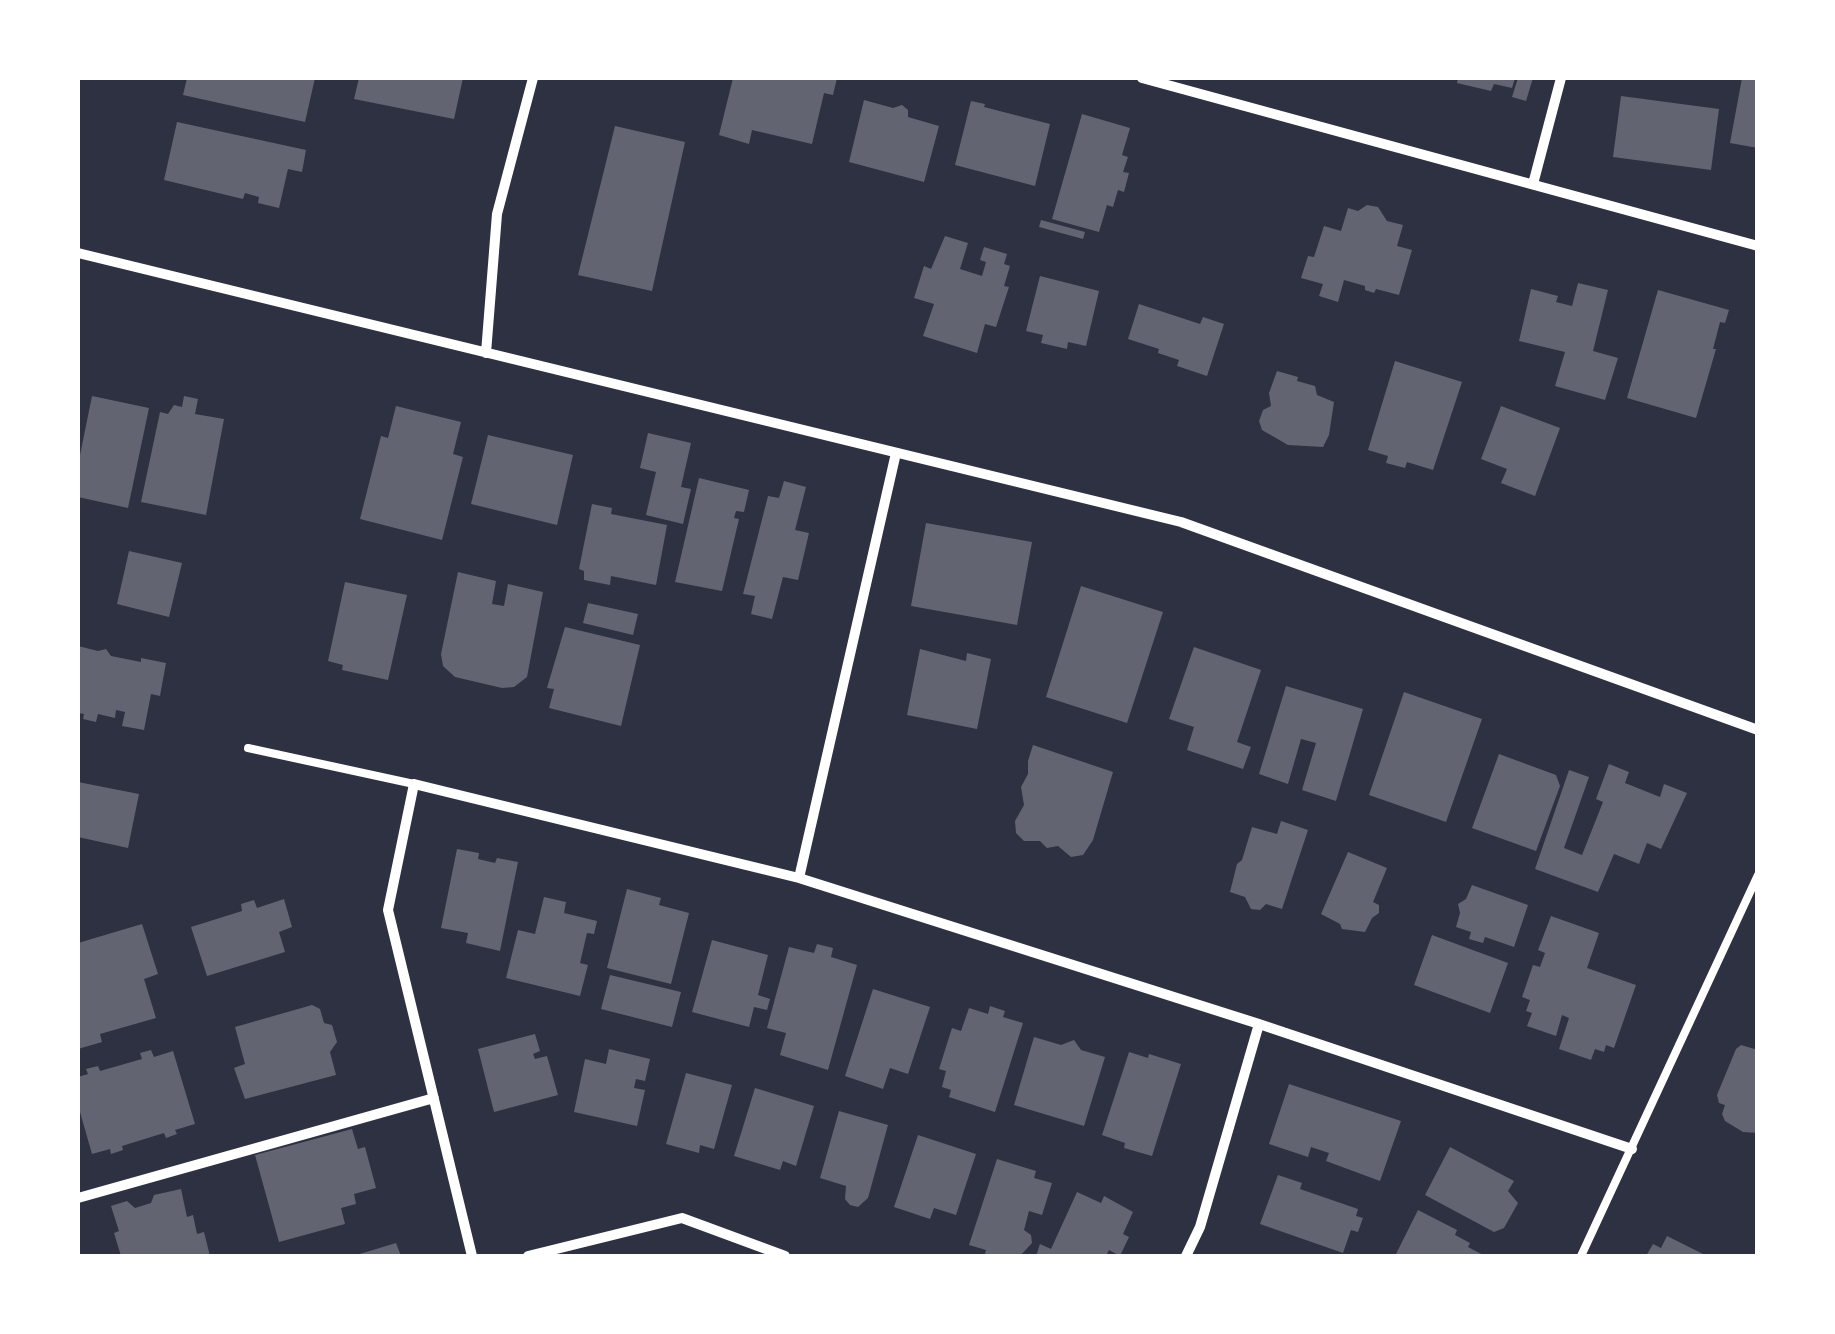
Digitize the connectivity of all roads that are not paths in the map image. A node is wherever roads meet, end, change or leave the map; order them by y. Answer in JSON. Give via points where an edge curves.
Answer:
{"nodes":[{"id":1,"x":533,"y":78,"type":"edge"},
{"id":2,"x":1142,"y":78,"type":"edge"},
{"id":3,"x":1561,"y":78,"type":"edge"},
{"id":4,"x":1533,"y":184,"type":"junction"},
{"id":5,"x":1758,"y":246,"type":"edge"},
{"id":6,"x":78,"y":253,"type":"edge"},
{"id":7,"x":486,"y":353,"type":"junction"},
{"id":8,"x":896,"y":453,"type":"junction"},
{"id":9,"x":1758,"y":730,"type":"edge"},
{"id":10,"x":248,"y":748,"type":"dead end"},
{"id":11,"x":414,"y":784,"type":"junction"},
{"id":12,"x":1758,"y":875,"type":"edge"},
{"id":13,"x":799,"y":878,"type":"junction"},
{"id":14,"x":1259,"y":1024,"type":"junction"},
{"id":15,"x":434,"y":1098,"type":"junction"},
{"id":16,"x":1632,"y":1149,"type":"junction"},
{"id":17,"x":78,"y":1198,"type":"edge"},
{"id":18,"x":472,"y":1256,"type":"edge"},
{"id":19,"x":528,"y":1256,"type":"edge"},
{"id":20,"x":785,"y":1256,"type":"edge"},
{"id":21,"x":1186,"y":1256,"type":"edge"},
{"id":22,"x":1581,"y":1256,"type":"edge"}],
"edges":[{"from":1,"to":7,"type":"street","via":[[498,214]]},
{"from":2,"to":4,"type":"street"},
{"from":3,"to":4,"type":"street"},
{"from":4,"to":5,"type":"street"},
{"from":6,"to":7,"type":"street"},
{"from":7,"to":8,"type":"street"},
{"from":8,"to":9,"type":"street","via":[[1181,522]]},
{"from":8,"to":13,"type":"street"},
{"from":10,"to":11,"type":"lane"},
{"from":11,"to":13,"type":"street"},
{"from":11,"to":15,"type":"street","via":[[388,910]]},
{"from":12,"to":16,"type":"lane"},
{"from":13,"to":14,"type":"street"},
{"from":14,"to":16,"type":"street"},
{"from":14,"to":21,"type":"street"},
{"from":15,"to":17,"type":"street"},
{"from":15,"to":18,"type":"street"},
{"from":16,"to":22,"type":"lane"},
{"from":19,"to":20,"type":"street","via":[[682,1218]]}]}
